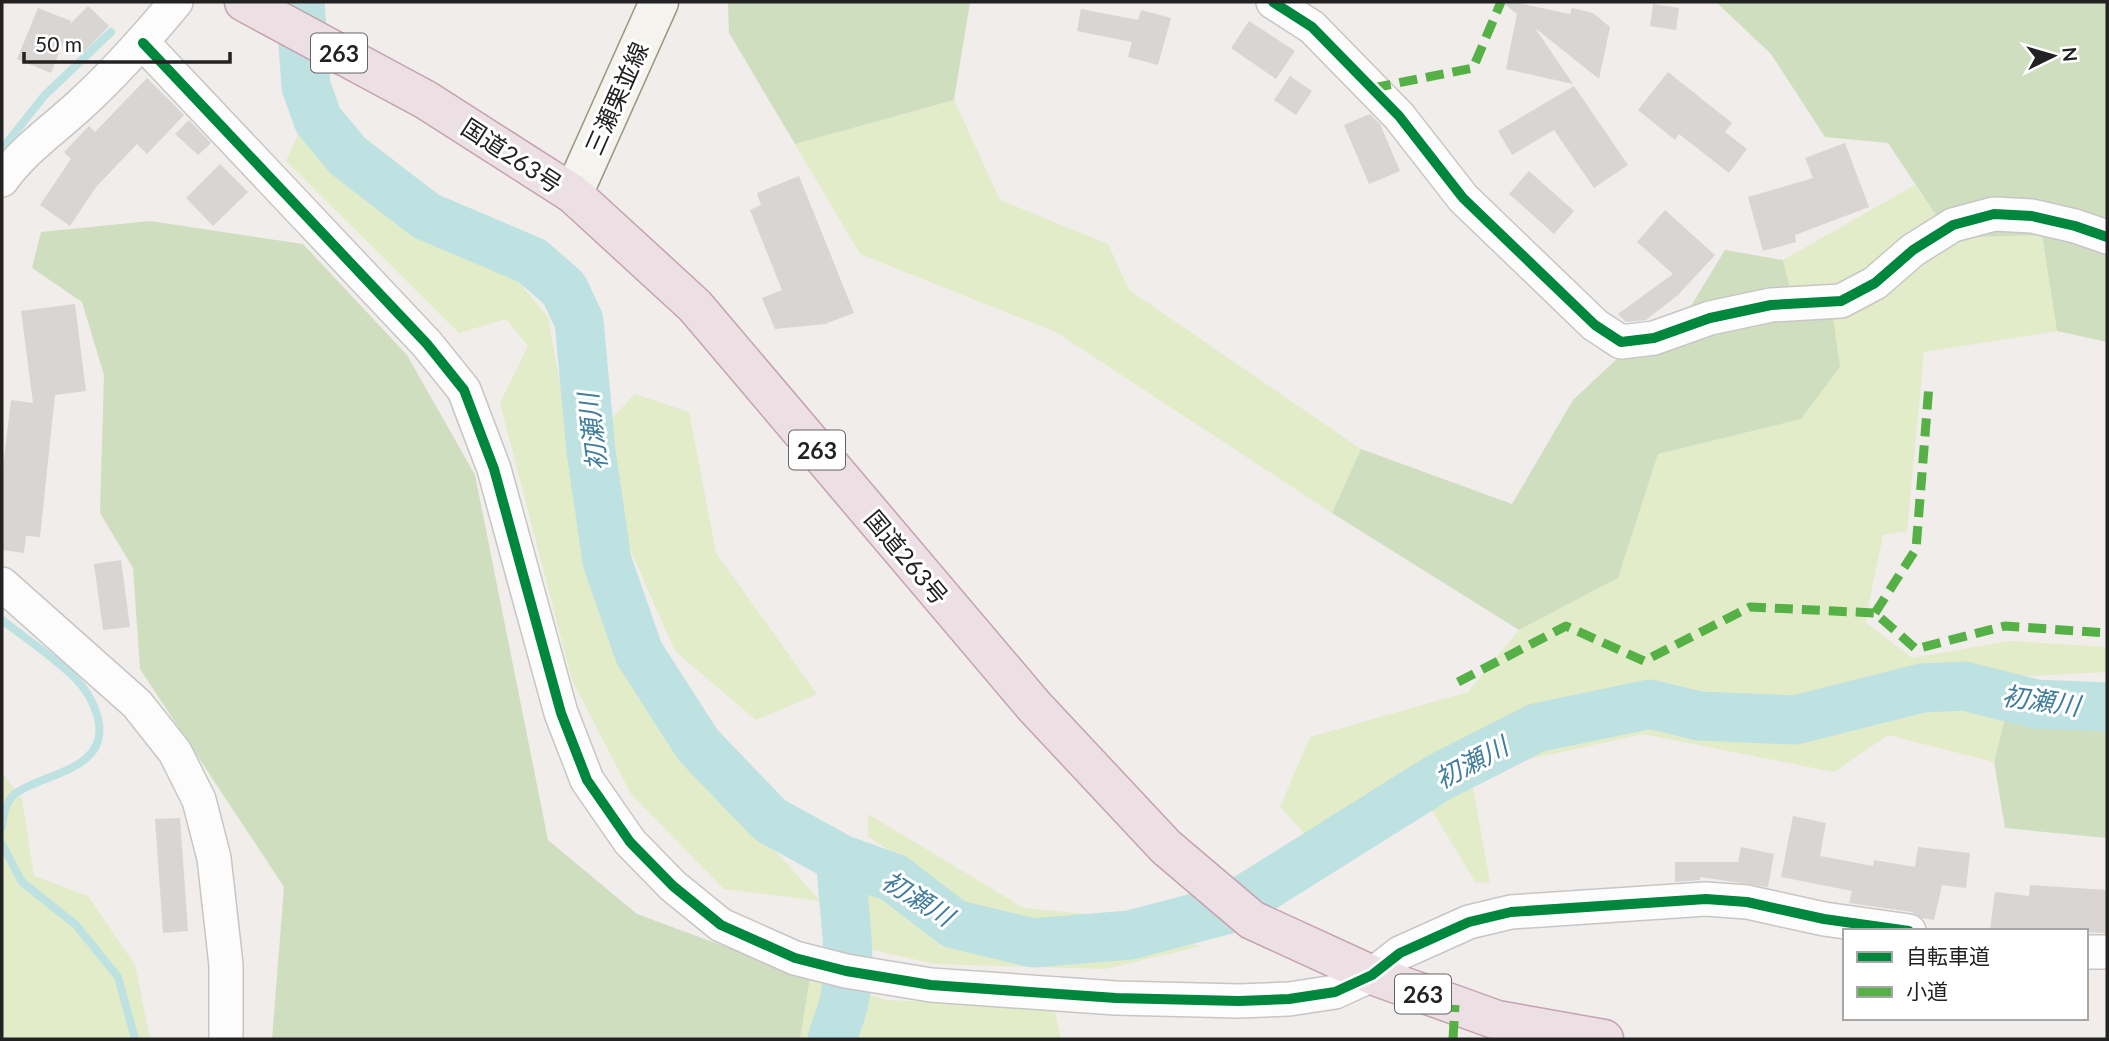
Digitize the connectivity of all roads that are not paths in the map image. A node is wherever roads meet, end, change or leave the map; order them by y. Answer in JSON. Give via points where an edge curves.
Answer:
{"nodes":[{"id":1,"x":176,"y":2,"type":"edge"},
{"id":2,"x":659,"y":2,"type":"edge"},
{"id":3,"x":1273,"y":2,"type":"edge"},
{"id":4,"x":248,"y":4,"type":"edge"},
{"id":5,"x":143,"y":43,"type":"junction"},
{"id":6,"x":2,"y":180,"type":"edge"},
{"id":7,"x":573,"y":194,"type":"junction"},
{"id":8,"x":2107,"y":237,"type":"edge"},
{"id":9,"x":2,"y":584,"type":"edge"},
{"id":10,"x":1895,"y":929,"type":"edge"},
{"id":11,"x":2088,"y":952,"type":"edge"},
{"id":12,"x":2107,"y":952,"type":"edge"},
{"id":13,"x":1372,"y":975,"type":"junction"},
{"id":14,"x":226,"y":1039,"type":"edge"},
{"id":15,"x":1604,"y":1039,"type":"edge"}],
"edges":[{"from":1,"to":5,"type":"street"},
{"from":2,"to":7,"type":"main road","name":"三瀬栗並線"},
{"from":3,"to":8,"type":"street","via":[[1312,27],[1399,116],[1463,198],[1595,325],[1622,342],[1654,338],[1710,318],[1771,305],[1841,301],[1875,283],[1913,250],[1953,225],[1994,214],[2032,216]]},
{"from":4,"to":7,"type":"highway","name":"国道263号","number":"263","via":[[426,100]]},
{"from":5,"to":6,"type":"street"},
{"from":5,"to":13,"type":"street","via":[[427,344],[464,390],[494,470],[561,713],[587,780],[630,842],[673,886],[721,925],[795,958],[931,985],[1239,1001],[1335,992]]},
{"from":7,"to":13,"type":"highway","name":"国道263号","number":"263","via":[[695,306],[1034,706],[1166,847],[1252,920]]},
{"from":9,"to":14,"type":"street","via":[[138,704],[175,752],[199,800],[214,858],[226,965]]},
{"from":10,"to":13,"type":"street","via":[[1706,899],[1511,912],[1457,927],[1401,953]]},
{"from":11,"to":12,"type":"street"},
{"from":13,"to":15,"type":"highway","name":"国道263号","number":"263","via":[[1497,1020]]}]}
